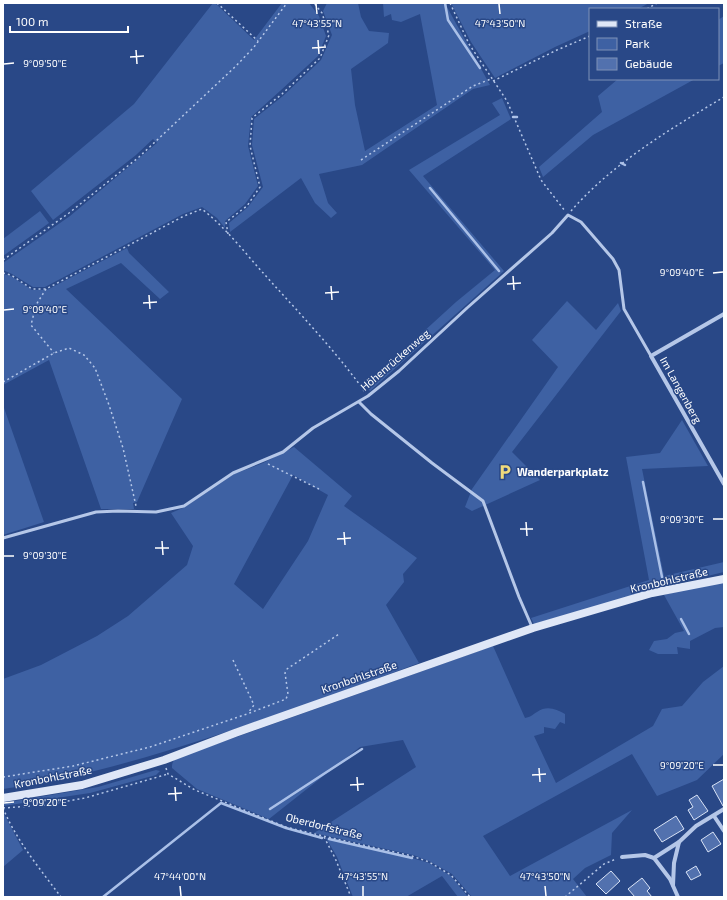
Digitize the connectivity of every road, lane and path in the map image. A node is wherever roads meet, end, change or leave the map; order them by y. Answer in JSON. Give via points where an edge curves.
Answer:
{"nodes":[{"id":1,"x":216,"y":3,"type":"edge"},
{"id":2,"x":287,"y":3,"type":"edge"},
{"id":3,"x":314,"y":3,"type":"edge"},
{"id":4,"x":450,"y":3,"type":"edge"},
{"id":5,"x":658,"y":3,"type":"edge"},
{"id":6,"x":649,"y":8,"type":"edge"},
{"id":7,"x":589,"y":36,"type":"edge"},
{"id":8,"x":258,"y":41,"type":"junction"},
{"id":9,"x":491,"y":79,"type":"junction"},
{"id":10,"x":493,"y":82,"type":"junction"},
{"id":11,"x":724,"y":96,"type":"edge"},
{"id":12,"x":361,"y":160,"type":"dead end"},
{"id":13,"x":568,"y":215,"type":"junction"},
{"id":14,"x":228,"y":234,"type":"junction"},
{"id":15,"x":3,"y":260,"type":"edge"},
{"id":16,"x":3,"y":273,"type":"edge"},
{"id":17,"x":46,"y":289,"type":"junction"},
{"id":18,"x":724,"y":314,"type":"edge"},
{"id":19,"x":54,"y":353,"type":"junction"},
{"id":20,"x":651,"y":356,"type":"junction"},
{"id":21,"x":3,"y":382,"type":"edge"},
{"id":22,"x":368,"y":396,"type":"junction"},
{"id":23,"x":359,"y":402,"type":"junction"},
{"id":24,"x":262,"y":462,"type":"junction"},
{"id":25,"x":724,"y":484,"type":"edge"},
{"id":26,"x":319,"y":489,"type":"dead end"},
{"id":27,"x":137,"y":512,"type":"junction"},
{"id":28,"x":3,"y":538,"type":"edge"},
{"id":29,"x":724,"y":579,"type":"edge"},
{"id":30,"x":533,"y":628,"type":"junction"},
{"id":31,"x":339,"y":634,"type":"dead end"},
{"id":32,"x":233,"y":660,"type":"dead end"},
{"id":33,"x":247,"y":714,"type":"junction"},
{"id":34,"x":3,"y":777,"type":"edge"},
{"id":35,"x":3,"y":798,"type":"edge"},
{"id":36,"x":3,"y":808,"type":"edge"},
{"id":37,"x":724,"y":809,"type":"edge"},
{"id":38,"x":714,"y":816,"type":"junction"},
{"id":39,"x":724,"y":831,"type":"edge"},
{"id":40,"x":323,"y":836,"type":"junction"},
{"id":41,"x":679,"y":842,"type":"junction"},
{"id":42,"x":622,"y":856,"type":"joint"},
{"id":43,"x":654,"y":858,"type":"junction"},
{"id":44,"x":673,"y":887,"type":"junction"},
{"id":45,"x":61,"y":897,"type":"edge"},
{"id":46,"x":350,"y":897,"type":"edge"},
{"id":47,"x":470,"y":897,"type":"edge"},
{"id":48,"x":565,"y":897,"type":"edge"},
{"id":49,"x":678,"y":897,"type":"edge"}],
"edges":[{"from":1,"to":8,"type":"path"},
{"from":2,"to":8,"type":"path"},
{"from":3,"to":14,"type":"path","via":[[322,13],[329,35],[320,58],[252,118],[250,146],[260,187],[247,206],[226,222]]},
{"from":4,"to":9,"type":"path","via":[[469,44]]},
{"from":5,"to":6,"type":"path"},
{"from":7,"to":10,"type":"path"},
{"from":8,"to":15,"type":"path","via":[[236,66],[139,157],[69,213]]},
{"from":9,"to":10,"type":"path"},
{"from":9,"to":12,"type":"path","via":[[473,86]]},
{"from":10,"to":13,"type":"path","via":[[507,101],[541,180]]},
{"from":11,"to":13,"type":"path","via":[[638,152],[605,177]]},
{"from":13,"to":20,"type":"lane","via":[[581,222],[614,259],[619,270],[624,309]]},
{"from":13,"to":22,"type":"lane","name":"Höhenrückenweg","via":[[552,233]]},
{"from":14,"to":17,"type":"path","via":[[216,219],[202,209]]},
{"from":14,"to":22,"type":"path","via":[[350,371]]},
{"from":16,"to":17,"type":"path","via":[[11,275],[32,289]]},
{"from":17,"to":19,"type":"path","via":[[36,305],[31,325]]},
{"from":18,"to":20,"type":"street","name":"Im Langenberg"},
{"from":19,"to":21,"type":"path"},
{"from":19,"to":27,"type":"path","via":[[69,348],[84,355],[95,368],[123,448]]},
{"from":20,"to":25,"type":"street","name":"Im Langenberg"},
{"from":22,"to":23,"type":"lane","name":"Höhenrückenweg"},
{"from":23,"to":24,"type":"lane","name":"Höhenrückenweg","via":[[313,428],[283,452]]},
{"from":23,"to":30,"type":"lane","via":[[389,429],[484,501],[516,590]]},
{"from":24,"to":26,"type":"path"},
{"from":24,"to":27,"type":"lane","name":"Höhenrückenweg","via":[[233,473],[184,506],[156,512]]},
{"from":27,"to":28,"type":"lane","name":"Höhenrückenweg","via":[[96,512]]},
{"from":29,"to":30,"type":"main road","name":"Kronbohlstraße","via":[[652,593]]},
{"from":30,"to":35,"type":"main road","name":"Kronbohlstraße","via":[[164,760],[82,785]]},
{"from":31,"to":33,"type":"path","via":[[287,669],[286,699]]},
{"from":32,"to":33,"type":"path","via":[[254,705]]},
{"from":33,"to":34,"type":"path","via":[[150,747],[73,766]]},
{"from":36,"to":40,"type":"path","name":"Oberdorfstraße","via":[[85,798],[168,774],[195,790],[286,827]]},
{"from":36,"to":45,"type":"path","via":[[26,849]]},
{"from":37,"to":38,"type":"street"},
{"from":38,"to":39,"type":"street"},
{"from":38,"to":41,"type":"street","via":[[696,826]]},
{"from":40,"to":46,"type":"path","via":[[336,858]]},
{"from":40,"to":47,"type":"path","name":"Oberdorfstraße","via":[[429,862],[451,875]]},
{"from":41,"to":43,"type":"street"},
{"from":41,"to":44,"type":"street","via":[[674,864]]},
{"from":42,"to":43,"type":"street","via":[[645,855]]},
{"from":42,"to":48,"type":"path","via":[[604,864]]},
{"from":43,"to":44,"type":"street"},
{"from":44,"to":49,"type":"street"}]}
